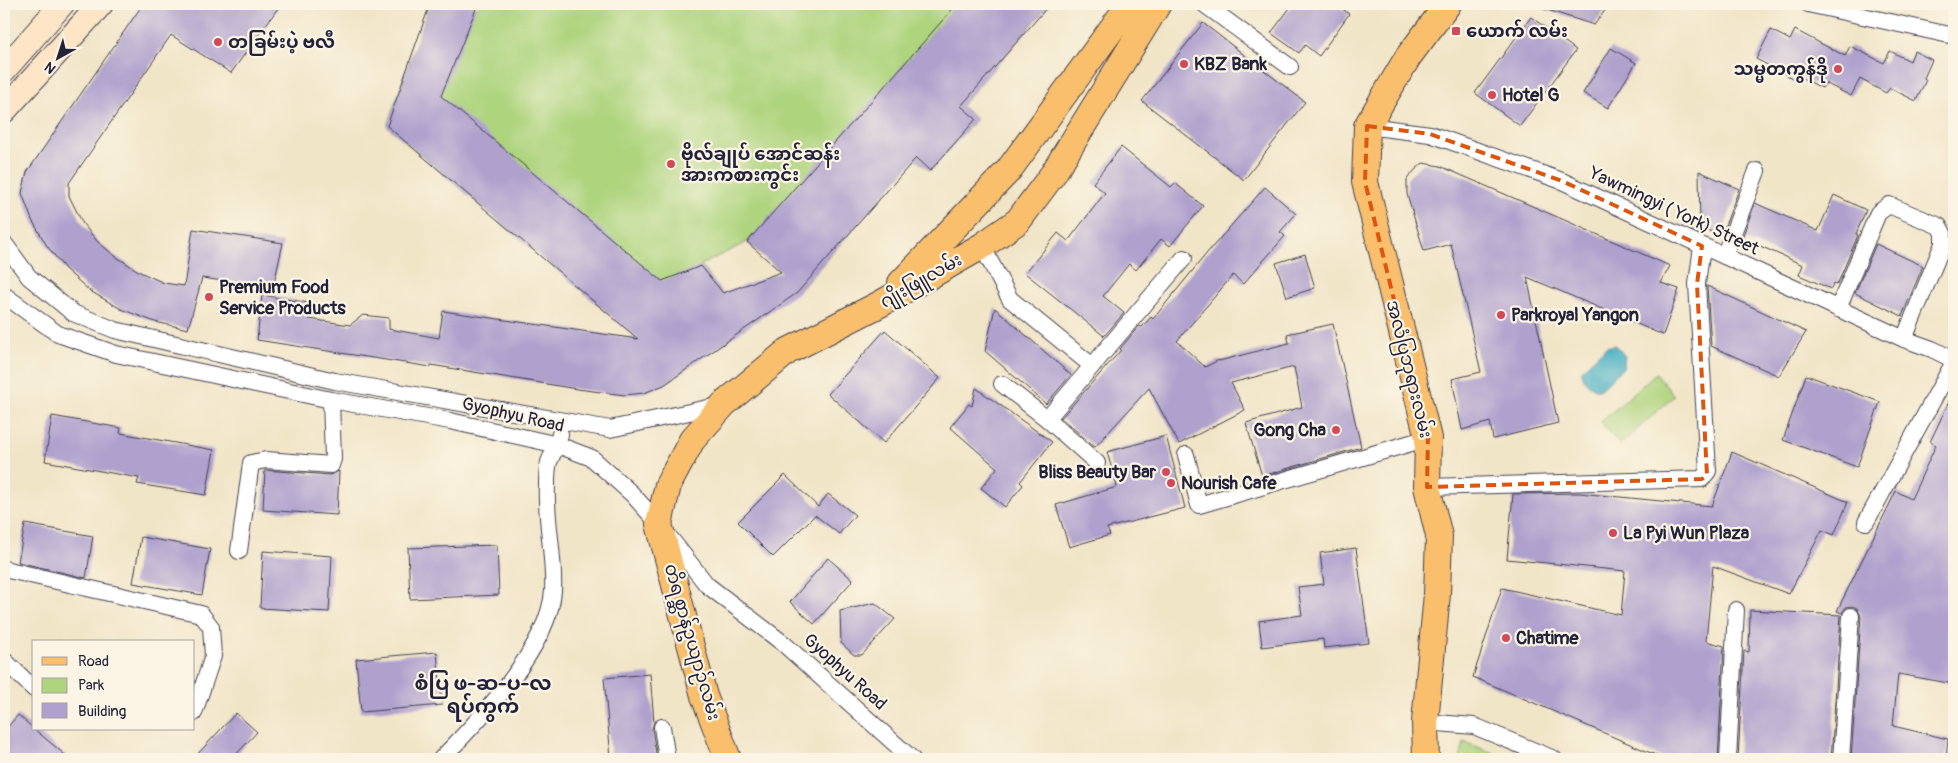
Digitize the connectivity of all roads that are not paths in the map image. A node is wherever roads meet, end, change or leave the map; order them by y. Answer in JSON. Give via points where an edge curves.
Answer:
{"nodes":[{"id":1,"x":62,"y":4,"type":"edge"},
{"id":2,"x":101,"y":4,"type":"edge"},
{"id":3,"x":1130,"y":4,"type":"edge"},
{"id":4,"x":1158,"y":4,"type":"edge"},
{"id":5,"x":1204,"y":4,"type":"edge"},
{"id":6,"x":1448,"y":4,"type":"edge"},
{"id":7,"x":1808,"y":4,"type":"edge"},
{"id":8,"x":1954,"y":36,"type":"edge"},
{"id":9,"x":1290,"y":67,"type":"dead end"},
{"id":10,"x":4,"y":70,"type":"edge"},
{"id":11,"x":4,"y":111,"type":"edge"},
{"id":12,"x":1367,"y":126,"type":"junction"},
{"id":13,"x":1757,"y":171,"type":"dead end"},
{"id":14,"x":4,"y":243,"type":"edge"},
{"id":15,"x":982,"y":246,"type":"junction"},
{"id":16,"x":1702,"y":246,"type":"junction"},
{"id":17,"x":1724,"y":256,"type":"junction"},
{"id":18,"x":1184,"y":258,"type":"dead end"},
{"id":19,"x":4,"y":295,"type":"edge"},
{"id":20,"x":882,"y":303,"type":"junction"},
{"id":21,"x":1838,"y":309,"type":"junction"},
{"id":22,"x":1904,"y":339,"type":"junction"},
{"id":23,"x":1954,"y":361,"type":"edge"},
{"id":24,"x":1091,"y":365,"type":"junction"},
{"id":25,"x":1002,"y":384,"type":"dead end"},
{"id":26,"x":331,"y":400,"type":"junction"},
{"id":27,"x":724,"y":404,"type":"junction"},
{"id":28,"x":1047,"y":419,"type":"junction"},
{"id":29,"x":562,"y":422,"type":"junction"},
{"id":30,"x":1428,"y":438,"type":"junction"},
{"id":31,"x":558,"y":445,"type":"junction"},
{"id":32,"x":1186,"y":455,"type":"dead end"},
{"id":33,"x":1097,"y":463,"type":"dead end"},
{"id":34,"x":1427,"y":487,"type":"junction"},
{"id":35,"x":1866,"y":522,"type":"dead end"},
{"id":36,"x":659,"y":524,"type":"junction"},
{"id":37,"x":240,"y":551,"type":"dead end"},
{"id":38,"x":4,"y":569,"type":"edge"},
{"id":39,"x":1736,"y":610,"type":"dead end"},
{"id":40,"x":1851,"y":616,"type":"dead end"},
{"id":41,"x":4,"y":660,"type":"edge"},
{"id":42,"x":32,"y":687,"type":"edge"},
{"id":43,"x":195,"y":711,"type":"edge"},
{"id":44,"x":1425,"y":722,"type":"junction"},
{"id":45,"x":662,"y":727,"type":"dead end"},
{"id":46,"x":441,"y":759,"type":"edge"},
{"id":47,"x":667,"y":759,"type":"edge"},
{"id":48,"x":728,"y":759,"type":"edge"},
{"id":49,"x":912,"y":759,"type":"edge"},
{"id":50,"x":1426,"y":759,"type":"edge"},
{"id":51,"x":1554,"y":759,"type":"edge"},
{"id":52,"x":1728,"y":759,"type":"edge"},
{"id":53,"x":1841,"y":759,"type":"edge"}],
"edges":[{"from":1,"to":10,"type":"main road"},
{"from":2,"to":11,"type":"main road"},
{"from":3,"to":20,"type":"main road","via":[[1008,171]]},
{"from":4,"to":15,"type":"main road","name":"ဂျိုးဖြူလမ်း","via":[[1053,174],[1018,221]]},
{"from":5,"to":9,"type":"street"},
{"from":6,"to":12,"type":"main road","name":"အလံပြဘုရားလမ်း","via":[[1408,57]]},
{"from":7,"to":8,"type":"street"},
{"from":12,"to":16,"type":"street","name":"Yawmingyi ( York) Street","via":[[1430,134],[1562,181]]},
{"from":12,"to":30,"type":"main road","name":"အလံပြဘုရားလမ်း","via":[[1364,182]]},
{"from":13,"to":17,"type":"street"},
{"from":14,"to":29,"type":"street","name":"Gyophyu Road","via":[[29,277],[73,313],[115,330],[335,381]]},
{"from":15,"to":20,"type":"main road","name":"ဂျိုးဖြူလမ်း"},
{"from":15,"to":24,"type":"street","via":[[1010,299]]},
{"from":16,"to":17,"type":"street","name":"Yawmingyi ( York) Street"},
{"from":16,"to":34,"type":"street","via":[[1697,284],[1708,471],[1702,479]]},
{"from":17,"to":21,"type":"street","name":"Yawmingyi ( York) Street"},
{"from":18,"to":24,"type":"street"},
{"from":19,"to":26,"type":"street","name":"Gyophyu Road","via":[[58,334],[116,354]]},
{"from":20,"to":27,"type":"main road","name":"ဂျိုးဖြူလမ်း","via":[[788,351]]},
{"from":21,"to":22,"type":"street","name":"Yawmingyi ( York) Street"},
{"from":21,"to":22,"type":"street","via":[[1878,213],[1883,208],[1889,205],[1939,226],[1943,244]]},
{"from":22,"to":23,"type":"street","name":"Yawmingyi ( York) Street"},
{"from":23,"to":35,"type":"street"},
{"from":24,"to":28,"type":"street"},
{"from":25,"to":28,"type":"street"},
{"from":26,"to":31,"type":"street","name":"Gyophyu Road","via":[[450,421]]},
{"from":26,"to":37,"type":"street","via":[[331,465],[266,460],[251,463]]},
{"from":27,"to":29,"type":"street","name":"Gyophyu Road","via":[[610,429]]},
{"from":27,"to":36,"type":"main road","name":"ဂျိုးဖြူလမ်း","via":[[692,440],[668,484]]},
{"from":28,"to":33,"type":"street"},
{"from":29,"to":31,"type":"street"},
{"from":30,"to":32,"type":"street","via":[[1199,504]]},
{"from":30,"to":34,"type":"main road","name":"အလံပြဘုရားလမ်း"},
{"from":31,"to":36,"type":"street","name":"Gyophyu Road","via":[[592,458]]},
{"from":31,"to":46,"type":"street","via":[[549,464],[546,486],[553,592],[544,627],[521,668]]},
{"from":34,"to":44,"type":"main road","name":"အလံပြဘုရားလမ်း","via":[[1439,536]]},
{"from":36,"to":48,"type":"main road","name":"တိရစ္ဆာန်ဥယျာဉ်လမ်း","via":[[704,696]]},
{"from":36,"to":49,"type":"street","name":"Gyophyu Road","via":[[707,585],[784,644]]},
{"from":38,"to":43,"type":"street","via":[[201,614],[211,627],[213,656]]},
{"from":39,"to":52,"type":"street"},
{"from":40,"to":53,"type":"street"},
{"from":41,"to":42,"type":"street"},
{"from":44,"to":50,"type":"main road","name":"အလံပြဘုရားလမ်း"},
{"from":44,"to":51,"type":"street","via":[[1474,726]]},
{"from":45,"to":47,"type":"street"}]}
